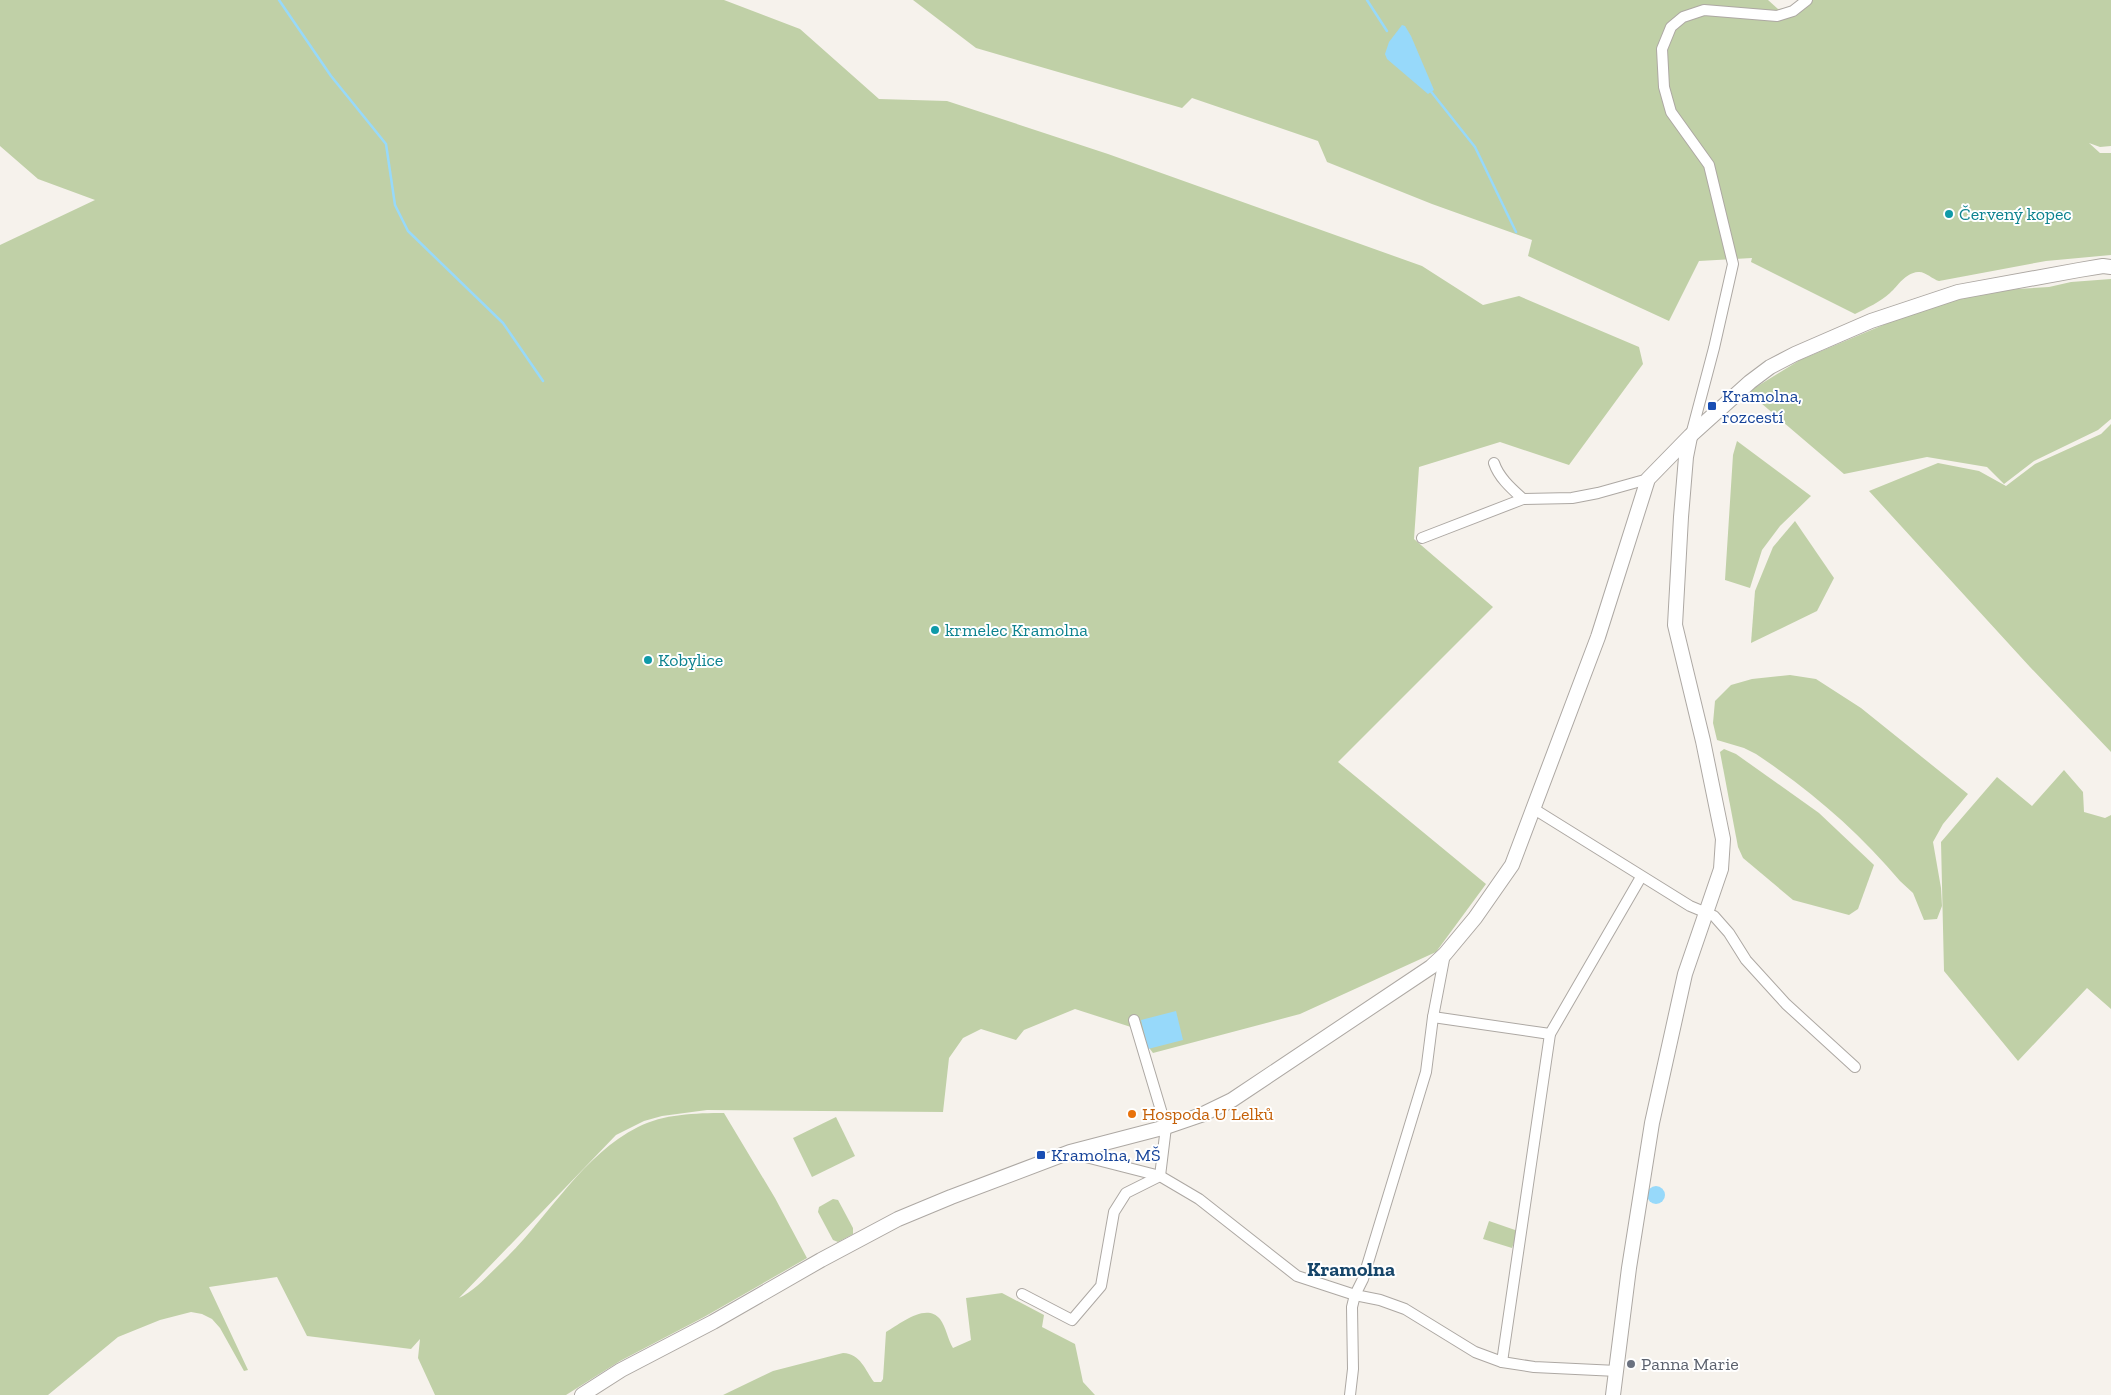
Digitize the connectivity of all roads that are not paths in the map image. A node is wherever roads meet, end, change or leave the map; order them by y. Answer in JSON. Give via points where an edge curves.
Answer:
{"nodes":[{"id":1,"x":1807,"y":0,"type":"edge"},
{"id":2,"x":2111,"y":267,"type":"edge"},
{"id":3,"x":1690,"y":436,"type":"junction"},
{"id":4,"x":1494,"y":463,"type":"dead end"},
{"id":5,"x":1648,"y":480,"type":"junction"},
{"id":6,"x":1522,"y":500,"type":"junction"},
{"id":7,"x":1422,"y":538,"type":"dead end"},
{"id":8,"x":1534,"y":809,"type":"junction"},
{"id":9,"x":1641,"y":877,"type":"junction"},
{"id":10,"x":1707,"y":914,"type":"junction"},
{"id":11,"x":1445,"y":954,"type":"junction"},
{"id":12,"x":1433,"y":1017,"type":"junction"},
{"id":13,"x":1134,"y":1020,"type":"dead end"},
{"id":14,"x":1550,"y":1034,"type":"junction"},
{"id":15,"x":1855,"y":1067,"type":"dead end"},
{"id":16,"x":1166,"y":1127,"type":"junction"},
{"id":17,"x":1070,"y":1152,"type":"junction"},
{"id":18,"x":1160,"y":1176,"type":"junction"},
{"id":19,"x":1022,"y":1294,"type":"dead end"},
{"id":20,"x":1355,"y":1295,"type":"junction"},
{"id":21,"x":1502,"y":1362,"type":"junction"},
{"id":22,"x":1617,"y":1371,"type":"junction"},
{"id":23,"x":582,"y":1395,"type":"edge"},
{"id":24,"x":1350,"y":1395,"type":"edge"},
{"id":25,"x":1613,"y":1395,"type":"edge"}],
"edges":[{"from":1,"to":3,"type":"street","via":[[1793,11],[1777,16],[1704,10],[1690,14],[1671,27],[1662,49],[1664,87],[1671,112],[1709,165],[1733,264]]},
{"from":2,"to":3,"type":"street","via":[[1958,292],[1871,321],[1770,367]]},
{"from":3,"to":5,"type":"street"},
{"from":3,"to":10,"type":"street","via":[[1675,625],[1723,839],[1721,869]]},
{"from":4,"to":6,"type":"street"},
{"from":5,"to":6,"type":"street","via":[[1572,498]]},
{"from":5,"to":8,"type":"street","via":[[1598,637]]},
{"from":6,"to":7,"type":"street"},
{"from":8,"to":9,"type":"street"},
{"from":8,"to":11,"type":"street","via":[[1512,865]]},
{"from":9,"to":10,"type":"street"},
{"from":9,"to":14,"type":"street"},
{"from":10,"to":15,"type":"street","via":[[1714,916],[1746,960],[1786,1004]]},
{"from":10,"to":22,"type":"street","via":[[1686,974],[1652,1123],[1629,1268]]},
{"from":11,"to":12,"type":"street"},
{"from":11,"to":16,"type":"street","via":[[1232,1100]]},
{"from":12,"to":14,"type":"street"},
{"from":12,"to":20,"type":"street","via":[[1426,1072],[1363,1279]]},
{"from":13,"to":16,"type":"street"},
{"from":14,"to":21,"type":"street"},
{"from":16,"to":17,"type":"street"},
{"from":16,"to":18,"type":"street"},
{"from":17,"to":18,"type":"street"},
{"from":17,"to":23,"type":"street","via":[[898,1219],[621,1370]]},
{"from":18,"to":19,"type":"street","via":[[1126,1193],[1114,1212],[1101,1286],[1072,1320]]},
{"from":18,"to":20,"type":"street","via":[[1199,1199],[1297,1276]]},
{"from":20,"to":21,"type":"street","via":[[1405,1309],[1475,1352]]},
{"from":20,"to":24,"type":"street"},
{"from":21,"to":22,"type":"street"},
{"from":22,"to":25,"type":"street"}]}
